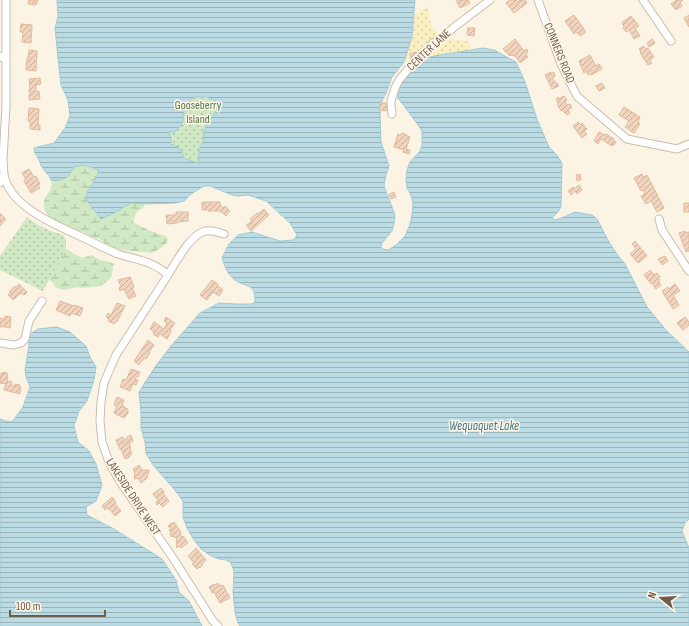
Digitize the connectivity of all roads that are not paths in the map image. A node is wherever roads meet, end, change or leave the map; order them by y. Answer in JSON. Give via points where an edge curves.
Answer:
{"nodes":[{"id":1,"x":6,"y":0,"type":"edge"},
{"id":2,"x":490,"y":0,"type":"edge"},
{"id":3,"x":538,"y":0,"type":"edge"},
{"id":4,"x":643,"y":0,"type":"edge"},
{"id":5,"x":671,"y":41,"type":"dead end"},
{"id":6,"x":3,"y":58,"type":"edge"},
{"id":7,"x":392,"y":114,"type":"dead end"},
{"id":8,"x":689,"y":144,"type":"edge"},
{"id":9,"x":4,"y":175,"type":"junction"},
{"id":10,"x":0,"y":183,"type":"edge"},
{"id":11,"x":659,"y":219,"type":"dead end"},
{"id":12,"x":224,"y":234,"type":"dead end"},
{"id":13,"x":689,"y":271,"type":"edge"},
{"id":14,"x":168,"y":275,"type":"junction"},
{"id":15,"x":42,"y":301,"type":"dead end"},
{"id":16,"x":0,"y":343,"type":"edge"},
{"id":17,"x":218,"y":626,"type":"edge"}],
"edges":[{"from":1,"to":6,"type":"street"},
{"from":2,"to":7,"type":"street","name":"CENTER LANE","via":[[432,45],[410,66],[395,88],[391,101]]},
{"from":3,"to":8,"type":"street","name":"CONNERS ROAD","via":[[560,64],[576,96],[628,139],[677,149]]},
{"from":4,"to":5,"type":"street"},
{"from":6,"to":9,"type":"street","via":[[6,105]]},
{"from":9,"to":10,"type":"street"},
{"from":9,"to":14,"type":"street","via":[[15,196],[28,208],[62,228],[117,253],[152,263]]},
{"from":11,"to":13,"type":"street","via":[[662,230]]},
{"from":12,"to":14,"type":"street","name":"LAKESIDE DRIVE WEST","via":[[206,231],[193,238]]},
{"from":14,"to":17,"type":"street","name":"LAKESIDE DRIVE WEST","via":[[116,355],[109,371],[101,402],[102,442],[109,462],[121,483]]},
{"from":15,"to":16,"type":"street","via":[[29,321],[25,339],[14,345]]}]}
